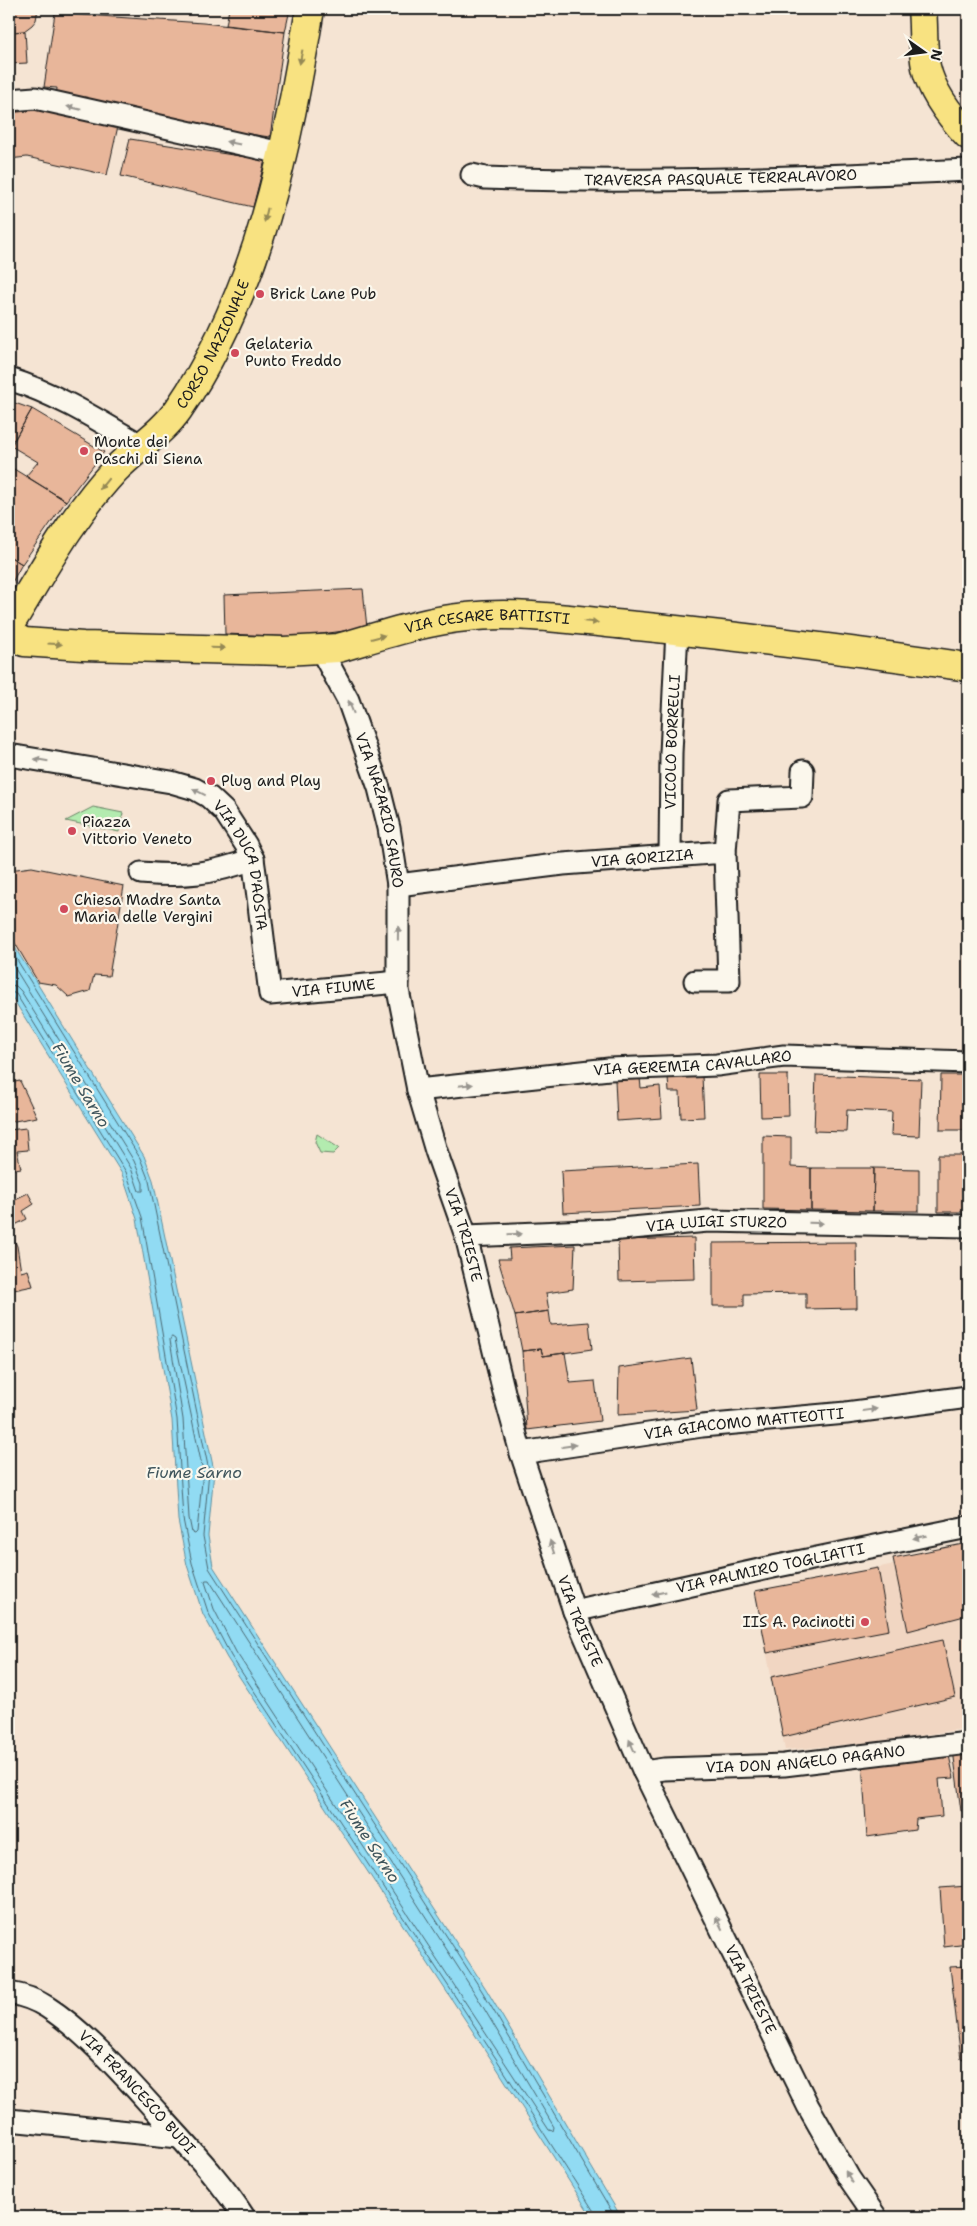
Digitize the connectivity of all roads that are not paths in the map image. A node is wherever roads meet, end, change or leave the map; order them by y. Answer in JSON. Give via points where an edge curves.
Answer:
{"nodes":[{"id":1,"x":310,"y":9,"type":"edge"},
{"id":2,"x":922,"y":9,"type":"edge"},
{"id":3,"x":9,"y":100,"type":"edge"},
{"id":4,"x":968,"y":135,"type":"edge"},
{"id":5,"x":281,"y":153,"type":"junction"},
{"id":6,"x":968,"y":170,"type":"edge"},
{"id":7,"x":472,"y":175,"type":"dead end"},
{"id":8,"x":9,"y":379,"type":"edge"},
{"id":9,"x":142,"y":446,"type":"junction"},
{"id":10,"x":9,"y":626,"type":"edge"},
{"id":11,"x":677,"y":630,"type":"junction"},
{"id":12,"x":9,"y":634,"type":"edge"},
{"id":13,"x":320,"y":650,"type":"junction"},
{"id":14,"x":968,"y":667,"type":"edge"},
{"id":15,"x":9,"y":756,"type":"edge"},
{"id":16,"x":802,"y":771,"type":"dead end"},
{"id":17,"x":725,"y":852,"type":"junction"},
{"id":18,"x":670,"y":856,"type":"junction"},
{"id":19,"x":252,"y":859,"type":"junction"},
{"id":20,"x":141,"y":873,"type":"dead end"},
{"id":21,"x":398,"y":885,"type":"junction"},
{"id":22,"x":695,"y":981,"type":"dead end"},
{"id":23,"x":398,"y":982,"type":"junction"},
{"id":24,"x":270,"y":994,"type":"joint"},
{"id":25,"x":968,"y":1062,"type":"edge"},
{"id":26,"x":418,"y":1090,"type":"junction"},
{"id":27,"x":968,"y":1226,"type":"edge"},
{"id":28,"x":466,"y":1236,"type":"junction"},
{"id":29,"x":968,"y":1397,"type":"edge"},
{"id":30,"x":521,"y":1453,"type":"junction"},
{"id":31,"x":968,"y":1527,"type":"edge"},
{"id":32,"x":574,"y":1611,"type":"junction"},
{"id":33,"x":968,"y":1743,"type":"edge"},
{"id":34,"x":644,"y":1772,"type":"junction"},
{"id":35,"x":9,"y":1992,"type":"edge"},
{"id":36,"x":9,"y":2120,"type":"edge"},
{"id":37,"x":179,"y":2137,"type":"junction"},
{"id":38,"x":244,"y":2217,"type":"edge"},
{"id":39,"x":876,"y":2217,"type":"edge"}],
"edges":[{"from":1,"to":5,"type":"main road","name":"CORSO NAZIONALE","one_way":true},
{"from":2,"to":4,"type":"main road","via":[[926,66],[934,89],[953,119]]},
{"from":5,"to":3,"type":"street","one_way":true,"via":[[35,98]]},
{"from":5,"to":9,"type":"main road","name":"CORSO NAZIONALE","one_way":true,"via":[[261,238],[233,310],[200,377],[165,427]]},
{"from":6,"to":7,"type":"street","name":"TRAVERSA PASQUALE TERRALAVORO","via":[[619,182]]},
{"from":8,"to":9,"type":"street","via":[[76,406]]},
{"from":9,"to":10,"type":"main road","name":"CORSO NAZIONALE","one_way":true,"via":[[116,470],[65,534]]},
{"from":13,"to":11,"type":"main road","name":"VIA CESARE BATTISTI","one_way":true,"via":[[467,616],[533,617]]},
{"from":11,"to":14,"type":"main road","name":"VIA CESARE BATTISTI","via":[[855,650]]},
{"from":11,"to":18,"type":"street","name":"VICOLO BORRELLI"},
{"from":12,"to":13,"type":"main road","name":"VIA CESARE BATTISTI","one_way":true,"via":[[24,642],[83,646]]},
{"from":21,"to":13,"type":"street","name":"VIA NAZARIO SAURO","one_way":true,"via":[[379,788],[348,700]]},
{"from":19,"to":15,"type":"street","name":"VIA DUCA D'AOSTA","one_way":true,"via":[[237,828],[224,811],[195,789],[148,778]]},
{"from":16,"to":17,"type":"street","via":[[802,797],[729,800]]},
{"from":17,"to":18,"type":"street","name":"VIA GORIZIA"},
{"from":17,"to":22,"type":"street","via":[[729,981]]},
{"from":18,"to":21,"type":"street","name":"VIA GORIZIA","via":[[563,864]]},
{"from":19,"to":20,"type":"street","via":[[212,872],[174,876]]},
{"from":19,"to":24,"type":"street","name":"VIA DUCA D'AOSTA"},
{"from":23,"to":21,"type":"street","name":"VIA NAZARIO SAURO","one_way":true},
{"from":23,"to":24,"type":"street","name":"VIA FIUME"},
{"from":23,"to":26,"type":"street","name":"VIA TRIESTE"},
{"from":26,"to":25,"type":"street","name":"VIA GEREMIA CAVALLARO","one_way":true,"via":[[609,1070],[717,1065],[784,1056]]},
{"from":26,"to":28,"type":"street","name":"VIA TRIESTE"},
{"from":28,"to":27,"type":"street","name":"VIA LUIGI STURZO","one_way":true,"via":[[610,1230],[708,1221]]},
{"from":28,"to":30,"type":"street","name":"VIA TRIESTE"},
{"from":30,"to":29,"type":"street","name":"VIA GIACOMO MATTEOTTI","one_way":true,"via":[[702,1426],[846,1414]]},
{"from":32,"to":30,"type":"street","name":"VIA TRIESTE","one_way":true},
{"from":31,"to":32,"type":"street","name":"VIA PALMIRO TOGLIATTI","one_way":true},
{"from":34,"to":32,"type":"street","name":"VIA TRIESTE","one_way":true},
{"from":33,"to":34,"type":"street","name":"VIA DON ANGELO PAGANO","via":[[784,1765]]},
{"from":39,"to":34,"type":"street","name":"VIA TRIESTE","one_way":true,"via":[[849,2178],[808,2106]]},
{"from":35,"to":37,"type":"street","name":"VIA FRANCESCO BUDI","via":[[36,2001],[66,2021],[106,2058]]},
{"from":36,"to":37,"type":"street"},
{"from":37,"to":38,"type":"street","name":"VIA FRANCESCO BUDI"}]}
